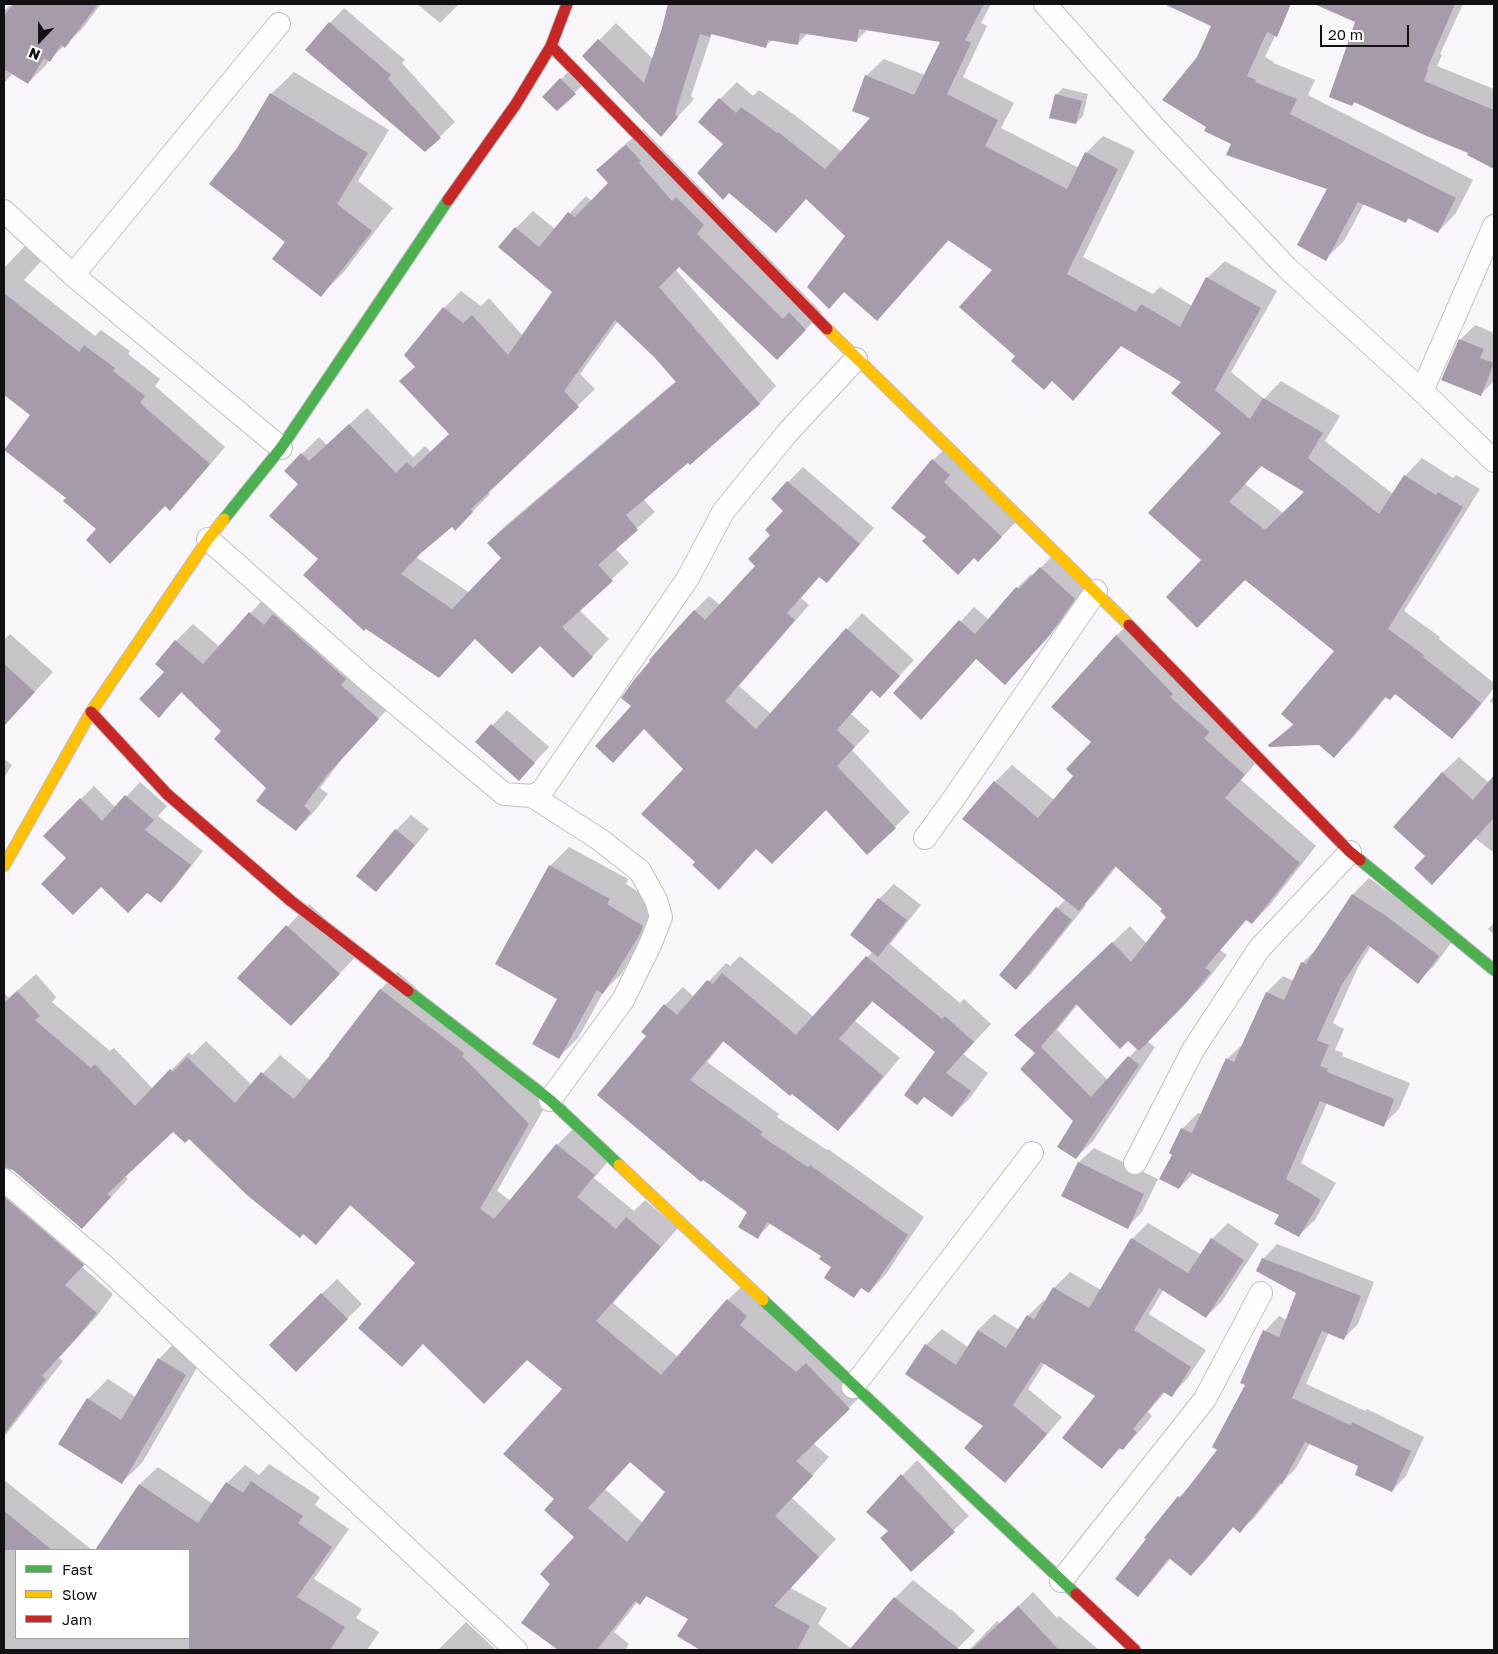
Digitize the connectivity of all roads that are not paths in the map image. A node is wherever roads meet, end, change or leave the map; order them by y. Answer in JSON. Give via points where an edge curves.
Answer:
{"nodes":[{"id":1,"x":567,"y":4,"type":"edge"},
{"id":2,"x":1045,"y":4,"type":"edge"},
{"id":3,"x":280,"y":24,"type":"dead end"},
{"id":4,"x":551,"y":46,"type":"junction"},
{"id":5,"x":4,"y":211,"type":"edge"},
{"id":6,"x":1494,"y":226,"type":"edge"},
{"id":7,"x":74,"y":275,"type":"junction"},
{"id":8,"x":856,"y":359,"type":"junction"},
{"id":9,"x":1422,"y":391,"type":"junction"},
{"id":10,"x":281,"y":448,"type":"junction"},
{"id":11,"x":1494,"y":461,"type":"edge"},
{"id":12,"x":208,"y":539,"type":"junction"},
{"id":13,"x":1096,"y":591,"type":"junction"},
{"id":14,"x":91,"y":712,"type":"junction"},
{"id":15,"x":532,"y":796,"type":"junction"},
{"id":16,"x":925,"y":838,"type":"dead end"},
{"id":17,"x":1350,"y":852,"type":"junction"},
{"id":18,"x":4,"y":866,"type":"edge"},
{"id":19,"x":1494,"y":970,"type":"edge"},
{"id":20,"x":550,"y":1100,"type":"junction"},
{"id":21,"x":1032,"y":1153,"type":"dead end"},
{"id":22,"x":1135,"y":1163,"type":"dead end"},
{"id":23,"x":4,"y":1180,"type":"edge"},
{"id":24,"x":1261,"y":1293,"type":"dead end"},
{"id":25,"x":853,"y":1386,"type":"junction"},
{"id":26,"x":1061,"y":1581,"type":"junction"},
{"id":27,"x":516,"y":1650,"type":"edge"},
{"id":28,"x":1135,"y":1650,"type":"edge"}],
"edges":[{"from":1,"to":4,"type":"street"},
{"from":2,"to":9,"type":"street","via":[[1154,127],[1286,267]]},
{"from":3,"to":7,"type":"street"},
{"from":4,"to":8,"type":"street"},
{"from":4,"to":10,"type":"street","via":[[516,104]]},
{"from":5,"to":7,"type":"street"},
{"from":6,"to":9,"type":"street"},
{"from":7,"to":10,"type":"street"},
{"from":8,"to":13,"type":"street"},
{"from":8,"to":15,"type":"street","via":[[788,432],[723,512],[688,578],[542,791]]},
{"from":9,"to":11,"type":"street"},
{"from":10,"to":12,"type":"street"},
{"from":12,"to":14,"type":"street"},
{"from":12,"to":15,"type":"street","via":[[364,677],[504,794]]},
{"from":13,"to":16,"type":"street"},
{"from":13,"to":17,"type":"street"},
{"from":14,"to":18,"type":"street"},
{"from":14,"to":20,"type":"street","via":[[167,794],[292,901]]},
{"from":15,"to":20,"type":"street","via":[[599,839],[640,871],[656,900],[661,917],[623,1000]]},
{"from":17,"to":19,"type":"street"},
{"from":17,"to":22,"type":"street","via":[[1259,949],[1193,1050]]},
{"from":20,"to":25,"type":"street"},
{"from":21,"to":25,"type":"street"},
{"from":23,"to":27,"type":"street","via":[[107,1269]]},
{"from":24,"to":26,"type":"street","via":[[1205,1399]]},
{"from":25,"to":26,"type":"street"},
{"from":26,"to":28,"type":"street"}]}
